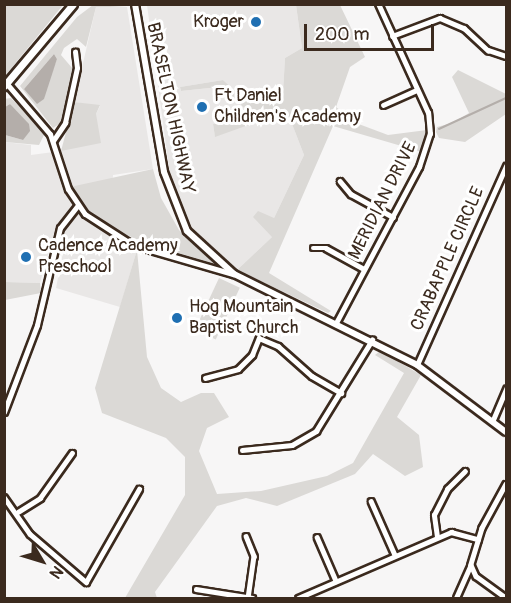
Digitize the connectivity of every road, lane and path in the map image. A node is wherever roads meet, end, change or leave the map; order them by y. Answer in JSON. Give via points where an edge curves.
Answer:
{"nodes":[{"id":1,"x":73,"y":4,"type":"edge"},
{"id":2,"x":135,"y":4,"type":"edge"},
{"id":3,"x":378,"y":4,"type":"edge"},
{"id":4,"x":392,"y":36,"type":"junction"},
{"id":5,"x":75,"y":52,"type":"dead end"},
{"id":6,"x":507,"y":56,"type":"edge"},
{"id":7,"x":6,"y":85,"type":"edge"},
{"id":8,"x":416,"y":90,"type":"junction"},
{"id":9,"x":383,"y":105,"type":"dead end"},
{"id":10,"x":54,"y":141,"type":"junction"},
{"id":11,"x":507,"y":165,"type":"edge"},
{"id":12,"x":340,"y":181,"type":"dead end"},
{"id":13,"x":77,"y":206,"type":"junction"},
{"id":14,"x":393,"y":217,"type":"junction"},
{"id":15,"x":313,"y":248,"type":"dead end"},
{"id":16,"x":364,"y":269,"type":"junction"},
{"id":17,"x":234,"y":274,"type":"junction"},
{"id":18,"x":336,"y":323,"type":"junction"},
{"id":19,"x":372,"y":340,"type":"junction"},
{"id":20,"x":417,"y":365,"type":"junction"},
{"id":21,"x":205,"y":378,"type":"dead end"},
{"id":22,"x":507,"y":389,"type":"edge"},
{"id":23,"x":341,"y":393,"type":"junction"},
{"id":24,"x":4,"y":412,"type":"edge"},
{"id":25,"x":493,"y":420,"type":"junction"},
{"id":26,"x":507,"y":432,"type":"edge"},
{"id":27,"x":242,"y":450,"type":"dead end"},
{"id":28,"x":72,"y":453,"type":"dead end"},
{"id":29,"x":465,"y":471,"type":"dead end"},
{"id":30,"x":507,"y":484,"type":"edge"},
{"id":31,"x":139,"y":489,"type":"dead end"},
{"id":32,"x":4,"y":496,"type":"edge"},
{"id":33,"x":372,"y":501,"type":"dead end"},
{"id":34,"x":18,"y":512,"type":"junction"},
{"id":35,"x":246,"y":536,"type":"dead end"},
{"id":36,"x":317,"y":537,"type":"dead end"},
{"id":37,"x":437,"y":537,"type":"junction"},
{"id":38,"x":478,"y":539,"type":"junction"},
{"id":39,"x":395,"y":555,"type":"junction"},
{"id":40,"x":471,"y":565,"type":"junction"},
{"id":41,"x":336,"y":581,"type":"junction"},
{"id":42,"x":196,"y":589,"type":"dead end"},
{"id":43,"x":250,"y":598,"type":"edge"},
{"id":44,"x":298,"y":598,"type":"edge"},
{"id":45,"x":456,"y":598,"type":"edge"},
{"id":46,"x":507,"y":598,"type":"edge"}],
"edges":[{"from":1,"to":7,"type":"main road"},
{"from":2,"to":17,"type":"main road","name":"BRASELTON HIGHWAY","via":[[171,197],[188,231]]},
{"from":3,"to":4,"type":"street","name":"MERIDIAN DRIVE"},
{"from":4,"to":6,"type":"street","via":[[440,18],[464,28],[488,50]]},
{"from":4,"to":8,"type":"street","name":"MERIDIAN DRIVE"},
{"from":5,"to":10,"type":"street","via":[[77,68],[65,123]]},
{"from":7,"to":10,"type":"street"},
{"from":8,"to":9,"type":"street"},
{"from":8,"to":14,"type":"street","name":"MERIDIAN DRIVE","via":[[428,113],[429,142]]},
{"from":10,"to":13,"type":"street"},
{"from":11,"to":20,"type":"street","name":"CRABAPPLE CIRCLE"},
{"from":12,"to":14,"type":"street","via":[[351,194]]},
{"from":13,"to":17,"type":"street","via":[[132,245]]},
{"from":13,"to":24,"type":"street","via":[[60,228],[37,325]]},
{"from":14,"to":16,"type":"street","name":"MERIDIAN DRIVE"},
{"from":15,"to":16,"type":"street","via":[[326,248]]},
{"from":16,"to":18,"type":"street","name":"MERIDIAN DRIVE"},
{"from":17,"to":18,"type":"main road","name":"BRASELTON HIGHWAY"},
{"from":18,"to":19,"type":"main road","name":"BRASELTON HIGHWAY"},
{"from":19,"to":20,"type":"main road","name":"BRASELTON HIGHWAY"},
{"from":19,"to":23,"type":"street"},
{"from":20,"to":25,"type":"main road","name":"BRASELTON HIGHWAY"},
{"from":21,"to":23,"type":"street","via":[[238,369],[252,355],[259,338],[278,346],[312,376]]},
{"from":22,"to":25,"type":"street"},
{"from":23,"to":27,"type":"street","via":[[325,420],[305,439],[292,445]]},
{"from":25,"to":26,"type":"main road","name":"BRASELTON HIGHWAY"},
{"from":28,"to":34,"type":"street","via":[[40,498]]},
{"from":29,"to":37,"type":"street","via":[[447,489],[434,515]]},
{"from":30,"to":38,"type":"street"},
{"from":31,"to":34,"type":"street","via":[[86,582],[30,534]]},
{"from":32,"to":34,"type":"street"},
{"from":33,"to":39,"type":"street"},
{"from":35,"to":43,"type":"street","via":[[254,556]]},
{"from":36,"to":41,"type":"street"},
{"from":37,"to":38,"type":"street","via":[[460,532]]},
{"from":37,"to":39,"type":"street"},
{"from":38,"to":40,"type":"street"},
{"from":39,"to":41,"type":"street"},
{"from":40,"to":45,"type":"street"},
{"from":40,"to":46,"type":"street","via":[[476,576]]},
{"from":41,"to":44,"type":"street"},
{"from":42,"to":43,"type":"street"}]}
